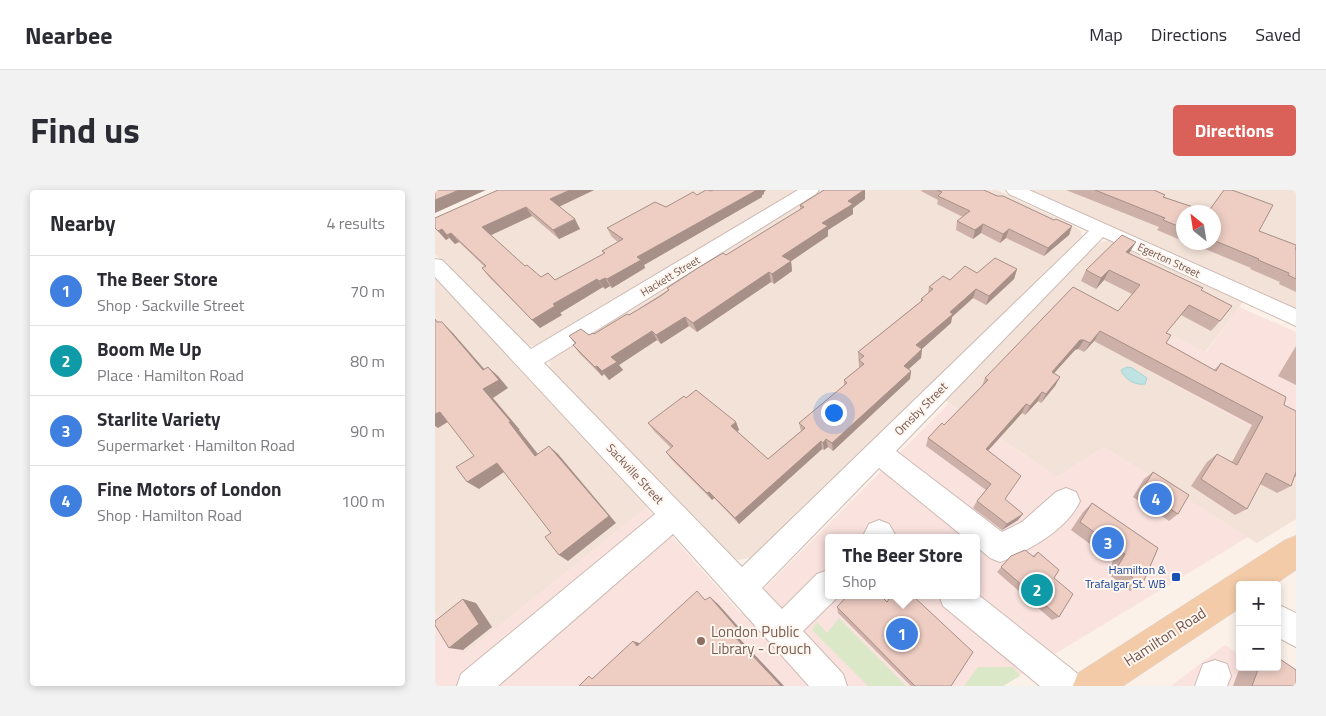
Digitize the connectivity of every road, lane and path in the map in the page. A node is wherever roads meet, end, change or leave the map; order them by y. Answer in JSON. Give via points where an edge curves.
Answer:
{"nodes":[{"id":1,"x":810,"y":190,"type":"edge"},
{"id":2,"x":1015,"y":190,"type":"edge"},
{"id":3,"x":1101,"y":229,"type":"junction"},
{"id":4,"x":435,"y":265,"type":"edge"},
{"id":5,"x":1296,"y":318,"type":"edge"},
{"id":6,"x":529,"y":361,"type":"junction"},
{"id":7,"x":878,"y":452,"type":"junction"},
{"id":8,"x":1066,"y":501,"type":"dead end"},
{"id":9,"x":674,"y":516,"type":"junction"},
{"id":10,"x":1296,"y":551,"type":"edge"},
{"id":11,"x":1253,"y":581,"type":"edge"},
{"id":12,"x":742,"y":588,"type":"junction"},
{"id":13,"x":825,"y":588,"type":"edge"},
{"id":14,"x":1236,"y":593,"type":"edge"},
{"id":15,"x":959,"y":599,"type":"edge"},
{"id":16,"x":1281,"y":621,"type":"edge"},
{"id":17,"x":1296,"y":630,"type":"edge"},
{"id":18,"x":781,"y":631,"type":"junction"},
{"id":19,"x":473,"y":686,"type":"edge"},
{"id":20,"x":831,"y":686,"type":"edge"},
{"id":21,"x":1066,"y":686,"type":"edge"},
{"id":22,"x":1091,"y":686,"type":"edge"}],
"edges":[{"from":1,"to":6,"type":"street","name":"Hackett Street"},
{"from":2,"to":3,"type":"street","name":"Egerton Street"},
{"from":3,"to":5,"type":"street","name":"Egerton Street"},
{"from":3,"to":7,"type":"street","name":"Omsby Street"},
{"from":4,"to":6,"type":"street","name":"Sackville Street"},
{"from":6,"to":9,"type":"street","name":"Sackville Street"},
{"from":7,"to":8,"type":"street","via":[[1000,548],[1032,532]]},
{"from":7,"to":12,"type":"street","name":"Omsby Street"},
{"from":9,"to":12,"type":"street","name":"Sackville Street"},
{"from":9,"to":19,"type":"street"},
{"from":10,"to":11,"type":"main road","name":"Hamilton Road"},
{"from":12,"to":18,"type":"street","name":"Sackville Street"},
{"from":13,"to":18,"type":"street"},
{"from":14,"to":22,"type":"main road","name":"Hamilton Road"},
{"from":15,"to":21,"type":"street"},
{"from":16,"to":17,"type":"street"},
{"from":18,"to":20,"type":"street","name":"Sackville Street"}]}
